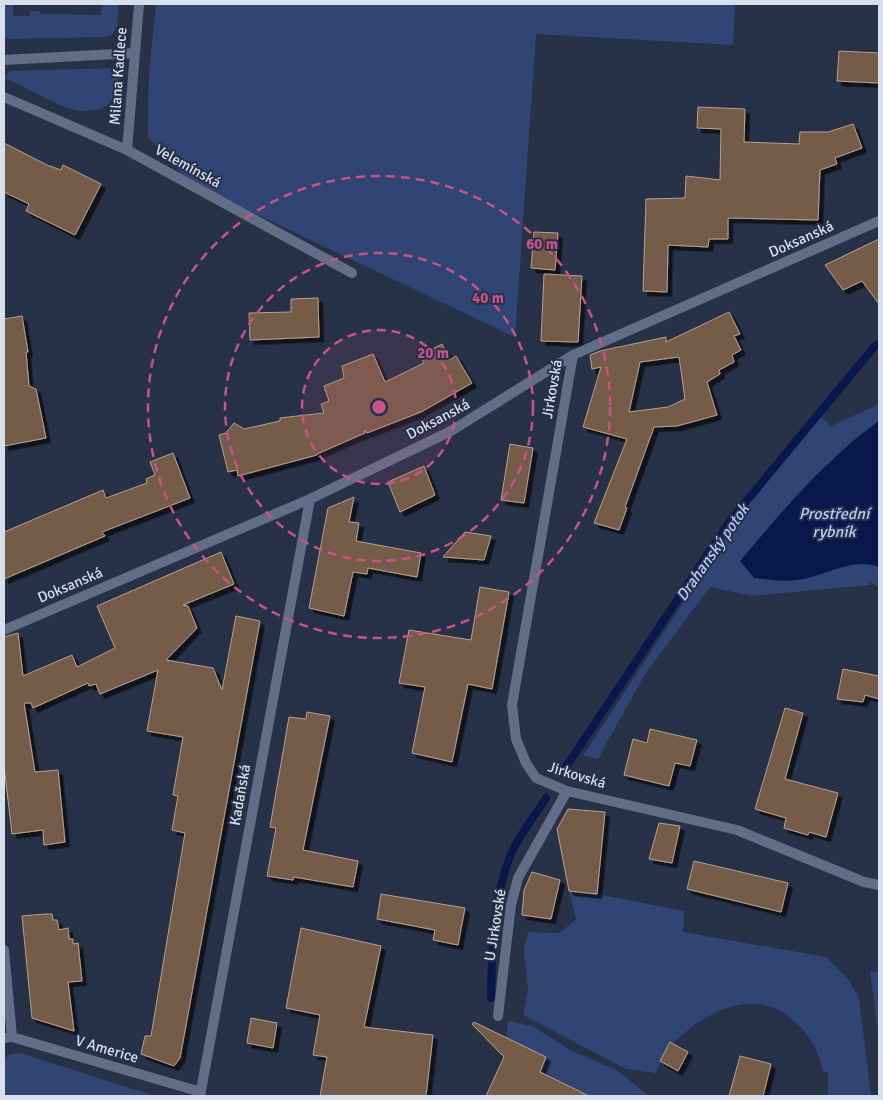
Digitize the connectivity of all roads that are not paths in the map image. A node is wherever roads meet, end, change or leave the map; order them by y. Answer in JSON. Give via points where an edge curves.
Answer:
{"nodes":[{"id":1,"x":139,"y":4,"type":"edge"},
{"id":2,"x":134,"y":53,"type":"junction"},
{"id":3,"x":4,"y":60,"type":"edge"},
{"id":4,"x":4,"y":97,"type":"edge"},
{"id":5,"x":127,"y":150,"type":"junction"},
{"id":6,"x":879,"y":221,"type":"edge"},
{"id":7,"x":352,"y":272,"type":"dead end"},
{"id":8,"x":573,"y":355,"type":"junction"},
{"id":9,"x":310,"y":499,"type":"junction"},
{"id":10,"x":4,"y":630,"type":"edge"},
{"id":11,"x":568,"y":791,"type":"junction"},
{"id":12,"x":879,"y":885,"type":"edge"},
{"id":13,"x":4,"y":950,"type":"edge"},
{"id":14,"x":498,"y":1016,"type":"dead end"},
{"id":15,"x":8,"y":1037,"type":"edge"},
{"id":16,"x":200,"y":1094,"type":"edge"}],
"edges":[{"from":1,"to":2,"type":"street","name":"Milana Kadlece"},
{"from":2,"to":3,"type":"street"},
{"from":2,"to":5,"type":"street","name":"Milana Kadlece"},
{"from":4,"to":5,"type":"street","name":"Velemínská"},
{"from":5,"to":7,"type":"street","name":"Velemínská"},
{"from":6,"to":8,"type":"street","name":"Doksanská"},
{"from":8,"to":9,"type":"street","name":"Doksanská","via":[[451,431]]},
{"from":8,"to":11,"type":"street","name":"Jirkovská","via":[[512,706],[516,739],[531,771],[536,778]]},
{"from":9,"to":10,"type":"street","name":"Doksanská"},
{"from":9,"to":16,"type":"street","name":"Kadaňská"},
{"from":11,"to":12,"type":"street","name":"Jirkovská","via":[[737,830],[864,882]]},
{"from":11,"to":14,"type":"street","name":"U Jirkovské","via":[[518,878],[511,905]]},
{"from":13,"to":15,"type":"street"},
{"from":15,"to":16,"type":"street","name":"V Americe"}]}
